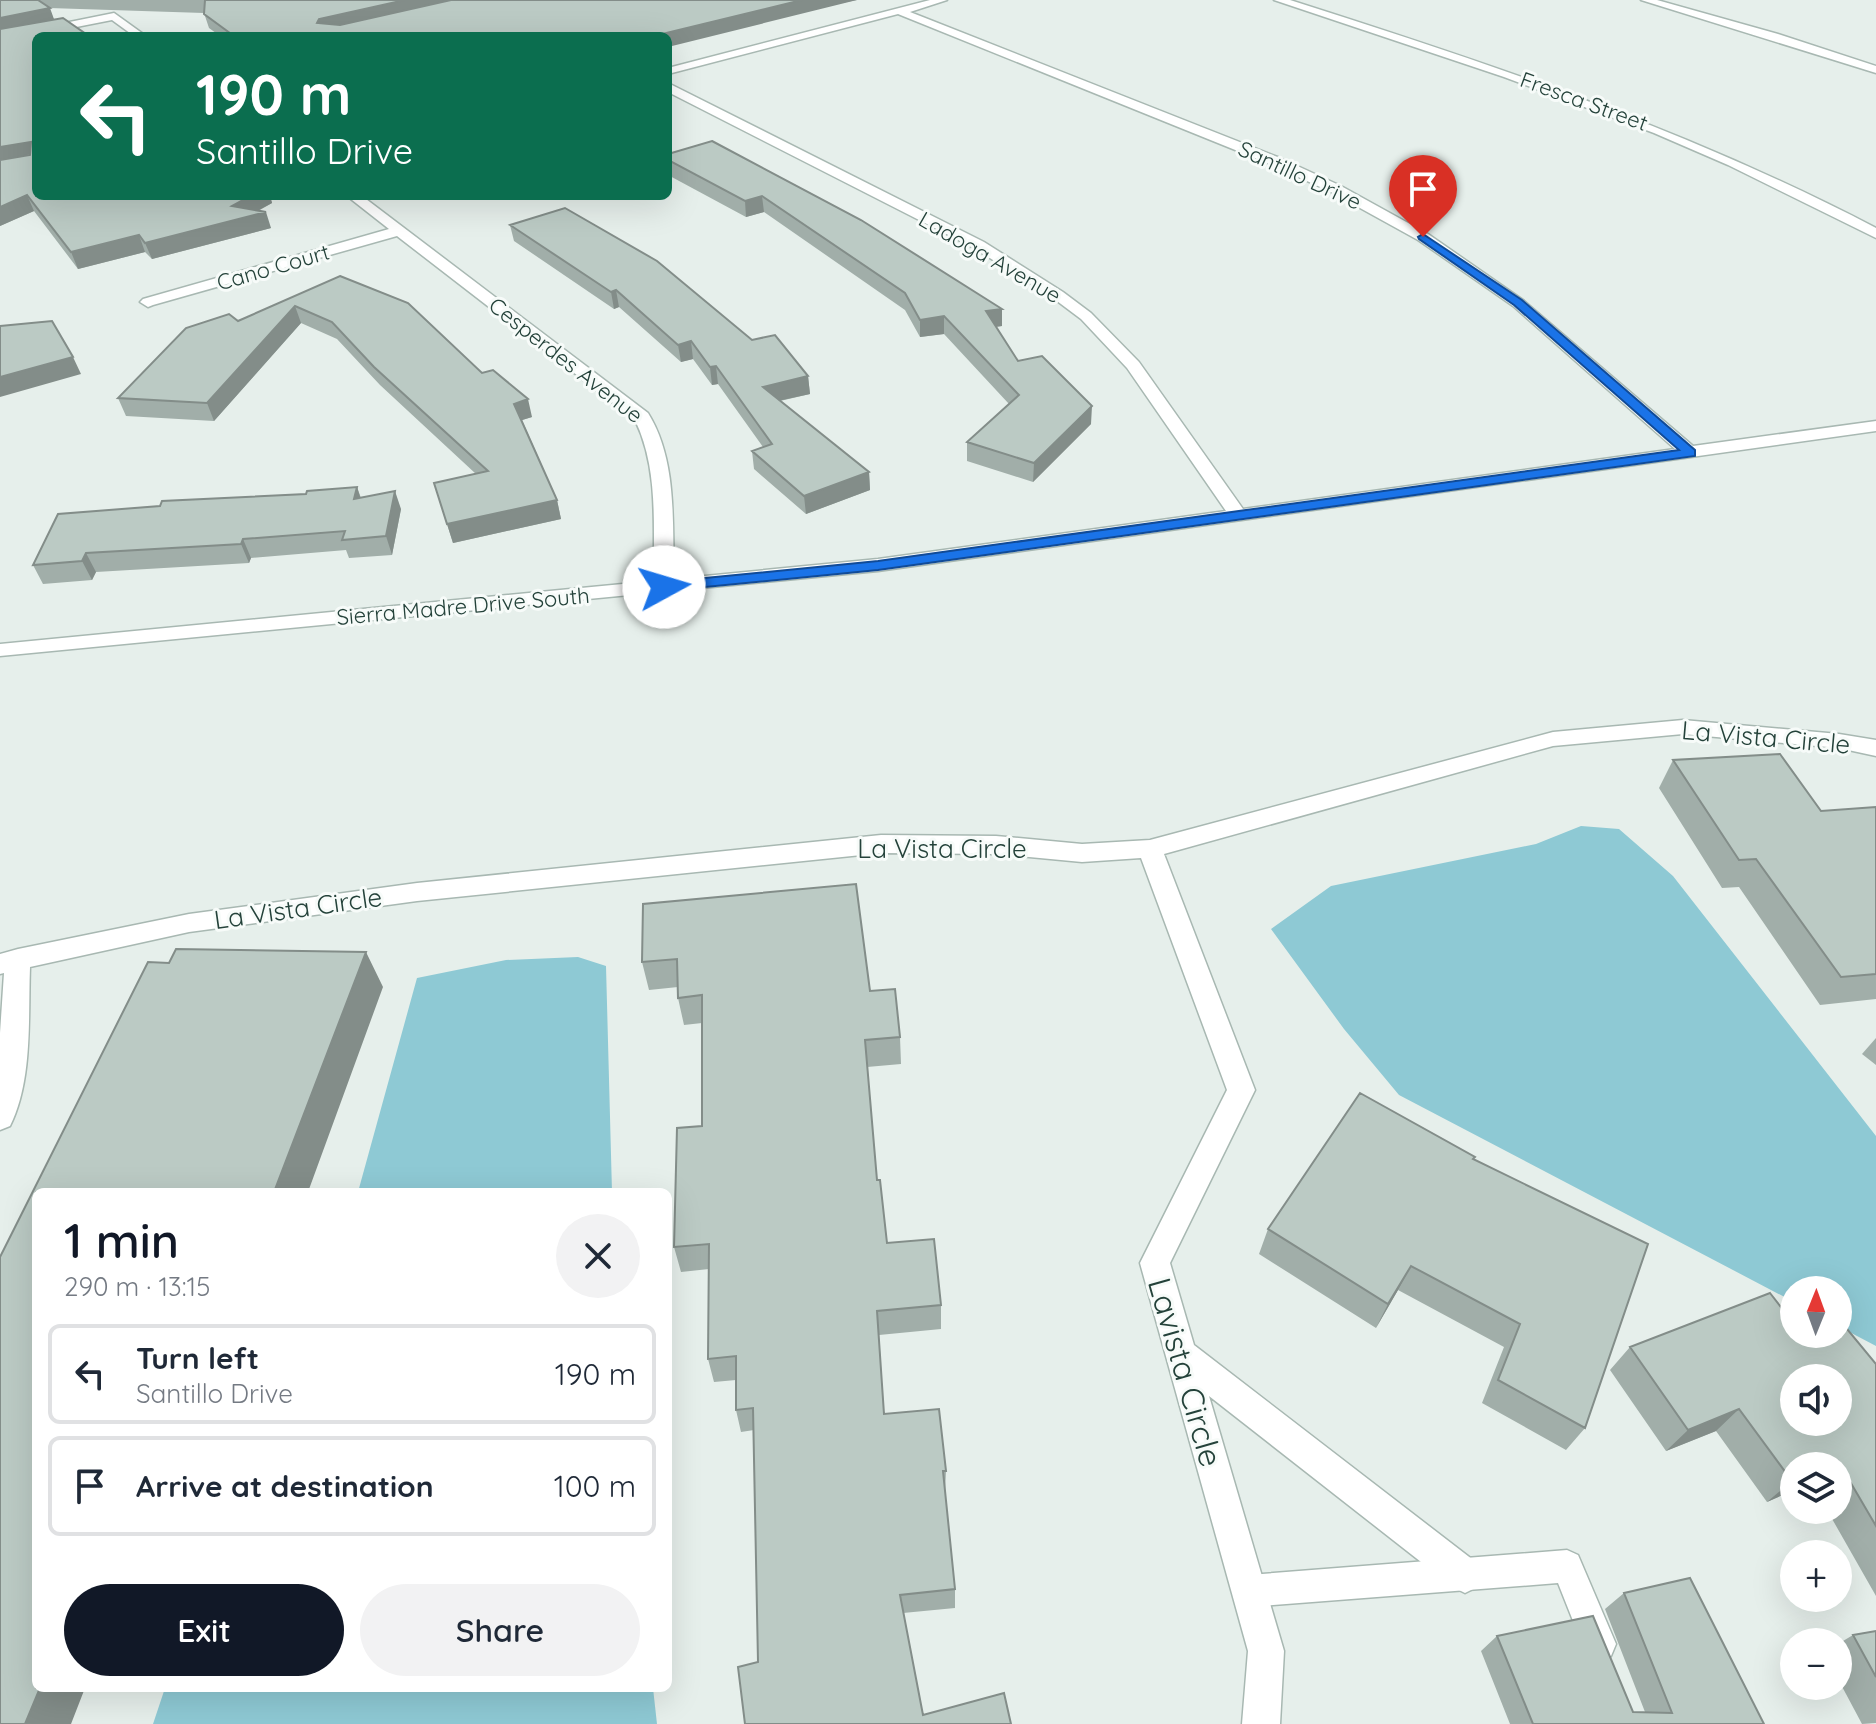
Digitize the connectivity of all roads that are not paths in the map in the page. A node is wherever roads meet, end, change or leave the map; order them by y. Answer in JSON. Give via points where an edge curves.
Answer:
{"nodes":[{"id":1,"x":942,"y":0,"type":"edge"},
{"id":2,"x":1279,"y":0,"type":"edge"},
{"id":3,"x":1646,"y":0,"type":"edge"},
{"id":4,"x":117,"y":1,"type":"edge"},
{"id":5,"x":899,"y":11,"type":"junction"},
{"id":6,"x":114,"y":16,"type":"junction"},
{"id":7,"x":35,"y":32,"type":"edge"},
{"id":8,"x":136,"y":32,"type":"edge"},
{"id":9,"x":32,"y":33,"type":"edge"},
{"id":10,"x":0,"y":39,"type":"edge"},
{"id":11,"x":672,"y":70,"type":"edge"},
{"id":12,"x":1876,"y":70,"type":"edge"},
{"id":13,"x":672,"y":89,"type":"edge"},
{"id":14,"x":359,"y":200,"type":"edge"},
{"id":15,"x":398,"y":231,"type":"junction"},
{"id":16,"x":1876,"y":234,"type":"edge"},
{"id":17,"x":148,"y":302,"type":"dead end"},
{"id":18,"x":1876,"y":426,"type":"edge"},
{"id":19,"x":1690,"y":453,"type":"junction"},
{"id":20,"x":1237,"y":514,"type":"junction"},
{"id":21,"x":664,"y":587,"type":"junction"},
{"id":22,"x":0,"y":650,"type":"edge"},
{"id":23,"x":1876,"y":748,"type":"edge"},
{"id":24,"x":1150,"y":849,"type":"junction"},
{"id":25,"x":9,"y":962,"type":"edge"},
{"id":26,"x":0,"y":1118,"type":"edge"},
{"id":27,"x":1181,"y":1354,"type":"junction"},
{"id":28,"x":1465,"y":1575,"type":"junction"},
{"id":29,"x":1249,"y":1591,"type":"junction"},
{"id":30,"x":1608,"y":1667,"type":"edge"},
{"id":31,"x":1261,"y":1724,"type":"edge"}],
"edges":[{"from":1,"to":5,"type":"street"},
{"from":2,"to":16,"type":"street","name":"Fresca Street","via":[[1644,123],[1733,161]]},
{"from":3,"to":12,"type":"street"},
{"from":4,"to":6,"type":"street","via":[[111,8]]},
{"from":5,"to":11,"type":"street"},
{"from":5,"to":19,"type":"street","name":"Santillo Drive","via":[[1275,161],[1423,237],[1518,303]]},
{"from":6,"to":7,"type":"street"},
{"from":6,"to":8,"type":"street"},
{"from":9,"to":10,"type":"street"},
{"from":13,"to":20,"type":"street","name":"Ladoga Avenue","via":[[979,245],[1086,316],[1133,365]]},
{"from":14,"to":15,"type":"street","name":"Cesperdes Avenue"},
{"from":15,"to":17,"type":"street","name":"Cano Court"},
{"from":15,"to":21,"type":"street","name":"Cesperdes Avenue","via":[[642,417],[658,456]]},
{"from":18,"to":19,"type":"street","name":"Sierra Madre Drive South"},
{"from":19,"to":20,"type":"street","name":"Sierra Madre Drive South"},
{"from":20,"to":21,"type":"street","name":"Sierra Madre Drive South","via":[[878,565]]},
{"from":21,"to":22,"type":"street","name":"Sierra Madre Drive South"},
{"from":23,"to":24,"type":"street","name":"La Vista Circle","via":[[1683,727],[1553,739]]},
{"from":24,"to":25,"type":"street","name":"La Vista Circle","via":[[1082,853],[996,845],[881,844],[417,892],[189,923]]},
{"from":24,"to":27,"type":"street","name":"Lavista Circle","via":[[1241,1090],[1155,1263]]},
{"from":25,"to":26,"type":"street","via":[[11,1071]]},
{"from":27,"to":28,"type":"street"},
{"from":27,"to":29,"type":"street","name":"Lavista Circle"},
{"from":28,"to":29,"type":"lane"},
{"from":28,"to":30,"type":"lane","via":[[1567,1566]]},
{"from":29,"to":31,"type":"street","name":"Lavista Circle","via":[[1266,1651]]}]}
